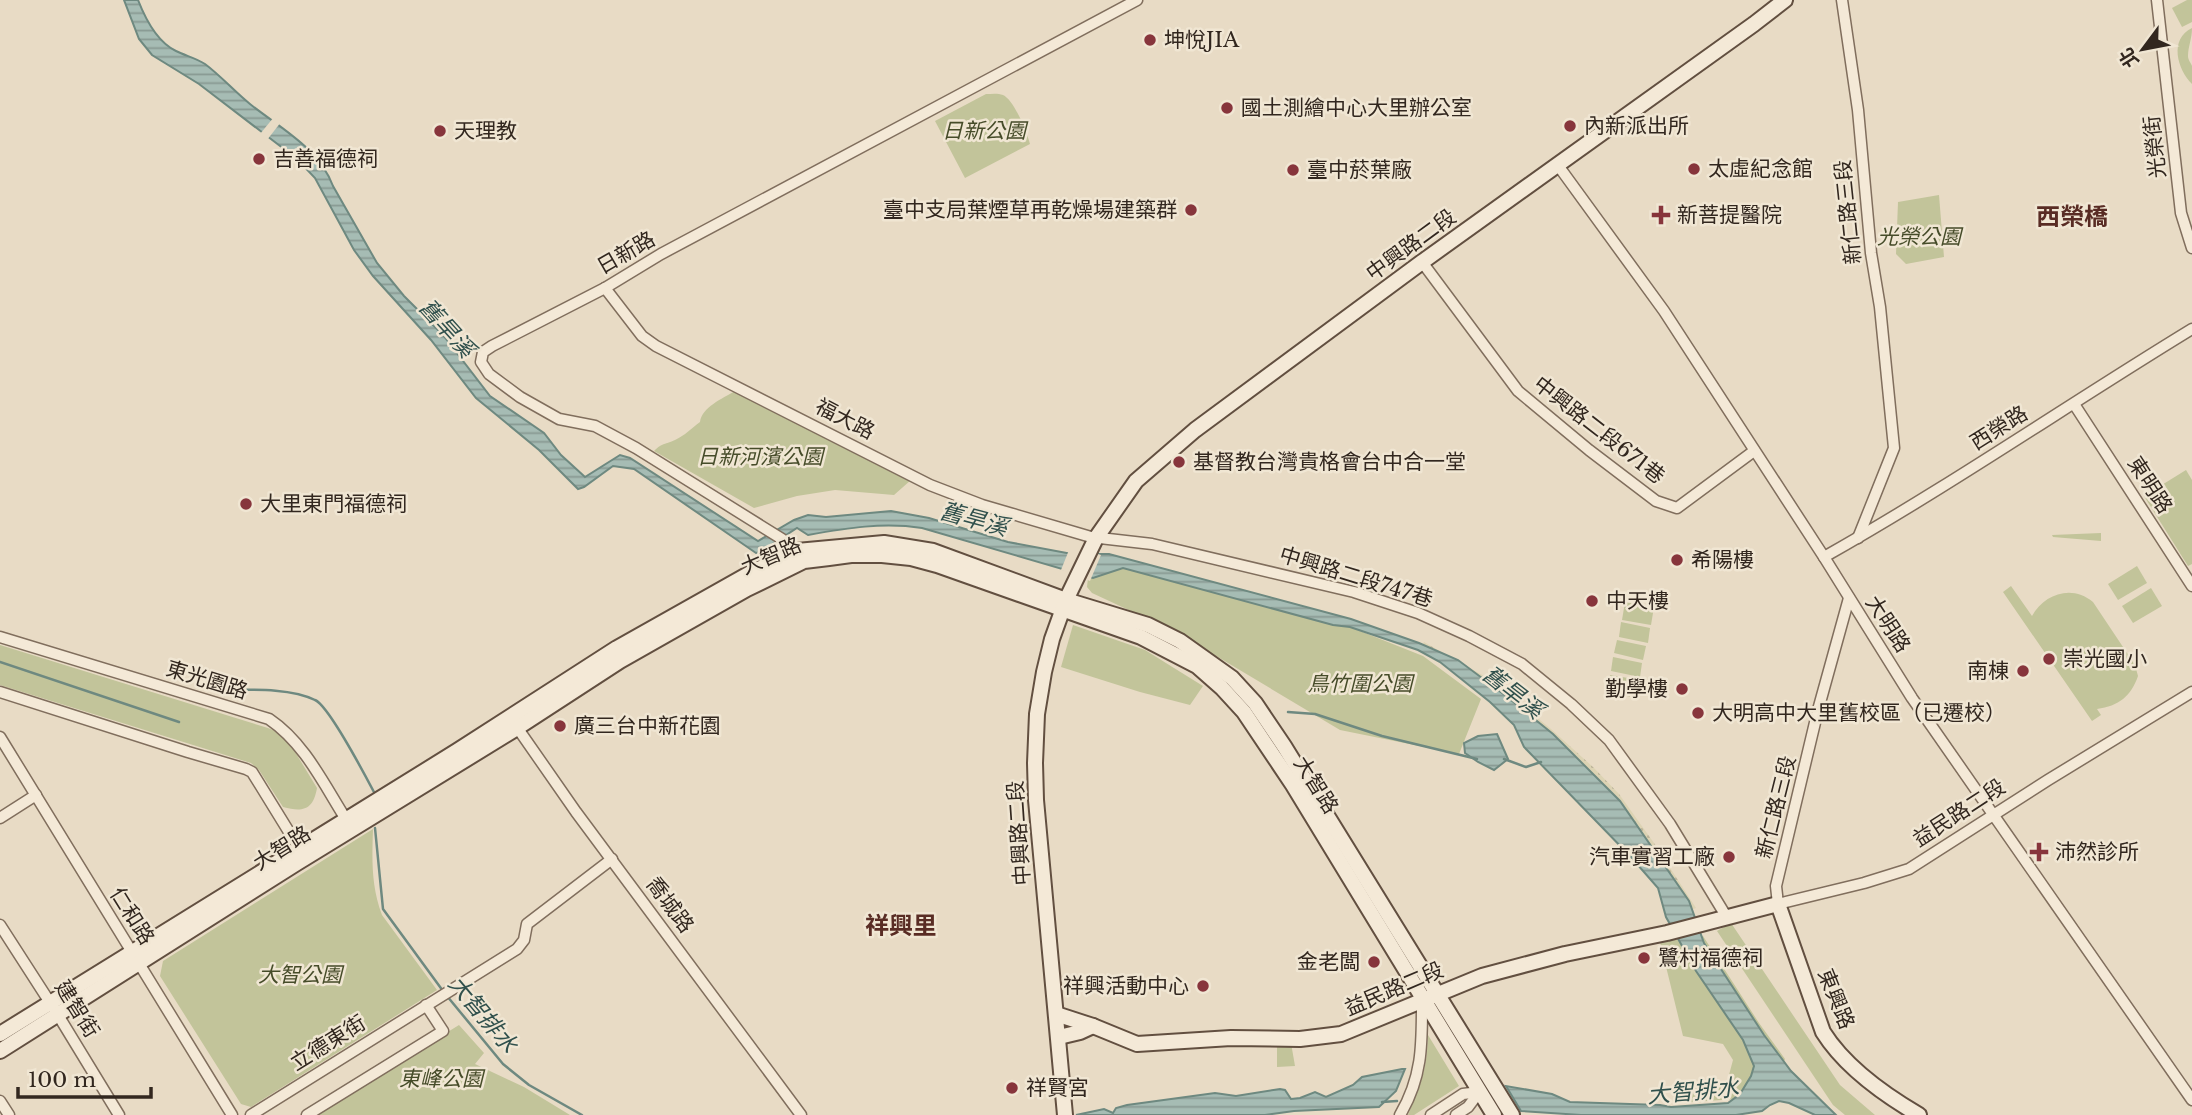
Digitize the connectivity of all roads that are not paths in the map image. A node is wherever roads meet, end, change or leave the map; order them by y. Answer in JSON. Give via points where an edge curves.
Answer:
{"nodes":[{"id":1,"x":1137,"y":0,"type":"edge"},
{"id":2,"x":1785,"y":0,"type":"edge"},
{"id":3,"x":1842,"y":0,"type":"edge"},
{"id":4,"x":2157,"y":0,"type":"edge"},
{"id":5,"x":1558,"y":164,"type":"junction"},
{"id":6,"x":2192,"y":248,"type":"edge"},
{"id":7,"x":1422,"y":262,"type":"junction"},
{"id":8,"x":605,"y":288,"type":"junction"},
{"id":9,"x":2192,"y":328,"type":"edge"},
{"id":10,"x":2074,"y":404,"type":"junction"},
{"id":11,"x":1754,"y":451,"type":"junction"},
{"id":12,"x":1097,"y":538,"type":"junction"},
{"id":13,"x":1858,"y":538,"type":"junction"},
{"id":14,"x":801,"y":556,"type":"junction"},
{"id":15,"x":1824,"y":558,"type":"junction"},
{"id":16,"x":2192,"y":586,"type":"edge"},
{"id":17,"x":1849,"y":598,"type":"junction"},
{"id":18,"x":1064,"y":604,"type":"junction"},
{"id":19,"x":0,"y":637,"type":"edge"},
{"id":20,"x":0,"y":692,"type":"edge"},
{"id":21,"x":2192,"y":692,"type":"edge"},
{"id":22,"x":513,"y":723,"type":"junction"},
{"id":23,"x":0,"y":737,"type":"edge"},
{"id":24,"x":36,"y":795,"type":"junction"},
{"id":25,"x":1995,"y":815,"type":"junction"},
{"id":26,"x":0,"y":818,"type":"edge"},
{"id":27,"x":349,"y":824,"type":"junction"},
{"id":28,"x":302,"y":853,"type":"junction"},
{"id":29,"x":612,"y":859,"type":"junction"},
{"id":30,"x":1778,"y":904,"type":"junction"},
{"id":31,"x":1726,"y":916,"type":"junction"},
{"id":32,"x":0,"y":925,"type":"edge"},
{"id":33,"x":135,"y":958,"type":"junction"},
{"id":34,"x":1438,"y":993,"type":"junction"},
{"id":35,"x":1422,"y":1000,"type":"junction"},
{"id":36,"x":431,"y":1002,"type":"junction"},
{"id":37,"x":54,"y":1008,"type":"junction"},
{"id":38,"x":1056,"y":1014,"type":"junction"},
{"id":39,"x":1093,"y":1026,"type":"junction"},
{"id":40,"x":0,"y":1034,"type":"edge"},
{"id":41,"x":1059,"y":1037,"type":"junction"},
{"id":42,"x":0,"y":1051,"type":"edge"},
{"id":43,"x":1493,"y":1084,"type":"junction"},
{"id":44,"x":1479,"y":1092,"type":"junction"},
{"id":45,"x":2192,"y":1100,"type":"edge"},
{"id":46,"x":0,"y":1101,"type":"edge"},
{"id":47,"x":9,"y":1115,"type":"edge"},
{"id":48,"x":119,"y":1115,"type":"edge"},
{"id":49,"x":232,"y":1115,"type":"edge"},
{"id":50,"x":251,"y":1115,"type":"edge"},
{"id":51,"x":307,"y":1115,"type":"edge"},
{"id":52,"x":801,"y":1115,"type":"edge"},
{"id":53,"x":1065,"y":1115,"type":"edge"},
{"id":54,"x":1400,"y":1115,"type":"edge"},
{"id":55,"x":1431,"y":1115,"type":"edge"},
{"id":56,"x":1455,"y":1115,"type":"edge"},
{"id":57,"x":1494,"y":1115,"type":"edge"},
{"id":58,"x":1512,"y":1115,"type":"edge"},
{"id":59,"x":1919,"y":1115,"type":"edge"}],
"edges":[{"from":1,"to":8,"type":"street","name":"日新路"},
{"from":2,"to":5,"type":"street","name":"中興路二段","via":[[1605,135]]},
{"from":3,"to":13,"type":"street","name":"新仁路三段","via":[[1894,448]]},
{"from":4,"to":6,"type":"street","name":"光榮街","via":[[2181,213]]},
{"from":5,"to":7,"type":"street","name":"中興路二段"},
{"from":5,"to":11,"type":"street","name":"大明路","via":[[1664,311]]},
{"from":7,"to":11,"type":"street","name":"中興路二段671巷","via":[[1518,391],[1656,501],[1678,508]]},
{"from":7,"to":12,"type":"street","name":"中興路二段","via":[[1195,430],[1136,481]]},
{"from":8,"to":12,"type":"street","name":"福大路","via":[[642,336],[656,346],[930,485]]},
{"from":8,"to":14,"type":"street","name":"日新路","via":[[492,346],[484,352],[483,368],[559,419],[595,426],[636,448],[782,539]]},
{"from":9,"to":10,"type":"street","name":"西榮路"},
{"from":10,"to":13,"type":"street","name":"西榮路"},
{"from":10,"to":16,"type":"street","name":"東明路"},
{"from":11,"to":15,"type":"street","name":"大明路"},
{"from":12,"to":18,"type":"street","name":"中興路二段"},
{"from":12,"to":31,"type":"street","name":"中興路二段747巷","via":[[1153,544],[1341,589],[1418,613],[1522,664],[1572,703],[1609,740],[1684,843]]},
{"from":13,"to":15,"type":"street","name":"西榮路"},
{"from":14,"to":18,"type":"street","name":"大智路","via":[[911,558]]},
{"from":14,"to":22,"type":"street","name":"大智路"},
{"from":15,"to":17,"type":"street","name":"大明路"},
{"from":17,"to":25,"type":"street","name":"大明路","via":[[1912,698]]},
{"from":17,"to":30,"type":"street","name":"新仁路三段","via":[[1776,886]]},
{"from":18,"to":34,"type":"street","name":"大智路","via":[[1148,625],[1180,641],[1232,678],[1284,746]]},
{"from":18,"to":35,"type":"street","name":"大智路","via":[[1198,666],[1230,696],[1293,785]]},
{"from":18,"to":38,"type":"street","name":"中興路二段","via":[[1044,672],[1035,762]]},
{"from":19,"to":27,"type":"street","name":"東光園路","via":[[270,719],[304,751]]},
{"from":20,"to":28,"type":"street","via":[[252,772]]},
{"from":21,"to":25,"type":"street","name":"益民路二段"},
{"from":22,"to":27,"type":"street","name":"大智路"},
{"from":22,"to":29,"type":"street","name":"喬城路"},
{"from":23,"to":24,"type":"street","name":"仁和路"},
{"from":24,"to":26,"type":"street"},
{"from":24,"to":33,"type":"street","name":"仁和路"},
{"from":25,"to":30,"type":"street","name":"益民路二段","via":[[1909,869]]},
{"from":25,"to":45,"type":"street","name":"大明路"},
{"from":27,"to":28,"type":"street","name":"大智路"},
{"from":28,"to":33,"type":"street","name":"大智路"},
{"from":29,"to":36,"type":"street","name":"立德東街","via":[[527,924],[517,949]]},
{"from":29,"to":52,"type":"street","name":"喬城路"},
{"from":30,"to":31,"type":"street","name":"益民路二段"},
{"from":30,"to":59,"type":"street","name":"東興路","via":[[1832,1047]]},
{"from":31,"to":34,"type":"street","name":"益民路二段","via":[[1553,957]]},
{"from":32,"to":37,"type":"street","name":"建智街"},
{"from":33,"to":37,"type":"street","name":"大智路"},
{"from":33,"to":49,"type":"street","name":"仁和路"},
{"from":34,"to":35,"type":"street","name":"益民路二段"},
{"from":34,"to":43,"type":"street","name":"大智路"},
{"from":35,"to":39,"type":"street","name":"益民路二段","via":[[1341,1034],[1300,1039],[1137,1044]]},
{"from":35,"to":44,"type":"street","name":"大智路"},
{"from":35,"to":54,"type":"street","via":[[1419,1071]]},
{"from":36,"to":50,"type":"street","name":"立德東街"},
{"from":36,"to":51,"type":"street","via":[[443,1031]]},
{"from":37,"to":40,"type":"street","name":"大智路"},
{"from":37,"to":42,"type":"street","name":"大智路"},
{"from":37,"to":48,"type":"street","name":"建智街"},
{"from":38,"to":39,"type":"street","name":"益民路二段"},
{"from":38,"to":41,"type":"street","name":"中興路二段"},
{"from":39,"to":41,"type":"street"},
{"from":41,"to":53,"type":"street","name":"中興路二段"},
{"from":43,"to":44,"type":"street"},
{"from":43,"to":58,"type":"street","name":"大智路"},
{"from":44,"to":55,"type":"street","via":[[1464,1094]]},
{"from":44,"to":56,"type":"street"},
{"from":44,"to":57,"type":"street","name":"大智路"},
{"from":46,"to":47,"type":"street"}]}
